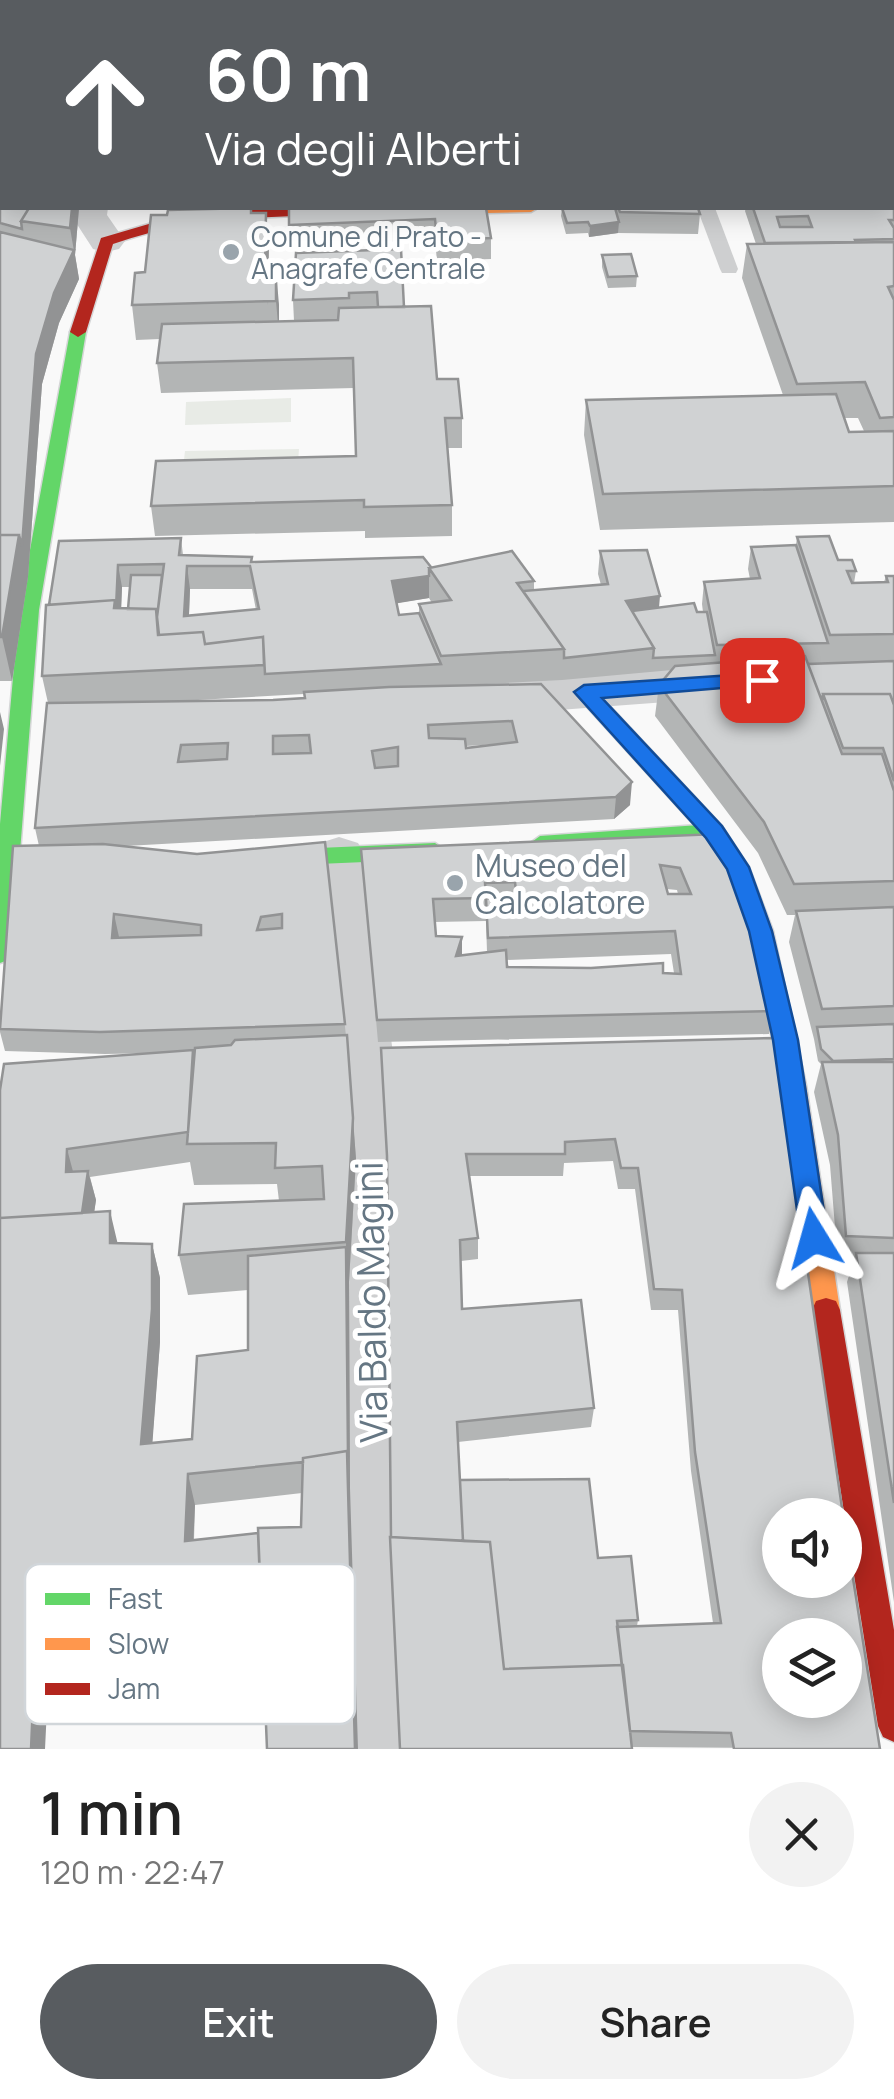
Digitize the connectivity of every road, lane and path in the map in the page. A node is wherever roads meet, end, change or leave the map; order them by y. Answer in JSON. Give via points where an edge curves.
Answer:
{"nodes":[{"id":1,"x":90,"y":210,"type":"edge"},
{"id":2,"x":373,"y":210,"type":"edge"},
{"id":3,"x":707,"y":210,"type":"edge"},
{"id":4,"x":258,"y":212,"type":"edge"},
{"id":5,"x":101,"y":256,"type":"junction"},
{"id":6,"x":60,"y":264,"type":"edge"},
{"id":7,"x":729,"y":269,"type":"dead end"},
{"id":8,"x":778,"y":679,"type":"edge"},
{"id":9,"x":584,"y":692,"type":"junction"},
{"id":10,"x":28,"y":701,"type":"edge"},
{"id":11,"x":429,"y":702,"type":"edge"},
{"id":12,"x":714,"y":832,"type":"junction"},
{"id":13,"x":517,"y":845,"type":"edge"},
{"id":14,"x":458,"y":849,"type":"edge"},
{"id":15,"x":339,"y":857,"type":"junction"},
{"id":16,"x":222,"y":860,"type":"edge"},
{"id":17,"x":818,"y":930,"type":"edge"},
{"id":18,"x":761,"y":931,"type":"junction"},
{"id":19,"x":0,"y":954,"type":"edge"},
{"id":20,"x":894,"y":1726,"type":"edge"},
{"id":21,"x":381,"y":1749,"type":"edge"}],
"edges":[{"from":1,"to":5,"type":"street"},
{"from":2,"to":4,"type":"street"},
{"from":3,"to":7,"type":"lane"},
{"from":4,"to":5,"type":"street","via":[[135,227]]},
{"from":5,"to":6,"type":"street"},
{"from":5,"to":10,"type":"street","via":[[74,348]]},
{"from":8,"to":9,"type":"street"},
{"from":9,"to":11,"type":"street"},
{"from":9,"to":12,"type":"street"},
{"from":10,"to":19,"type":"street","via":[[18,864]]},
{"from":12,"to":13,"type":"street"},
{"from":12,"to":18,"type":"street","via":[[738,867]]},
{"from":14,"to":15,"type":"street"},
{"from":15,"to":16,"type":"street"},
{"from":15,"to":21,"type":"street","name":"Via Baldo Magini","via":[[364,1060]]},
{"from":17,"to":18,"type":"street"},
{"from":18,"to":20,"type":"street","via":[[788,1063],[848,1276]]}]}
